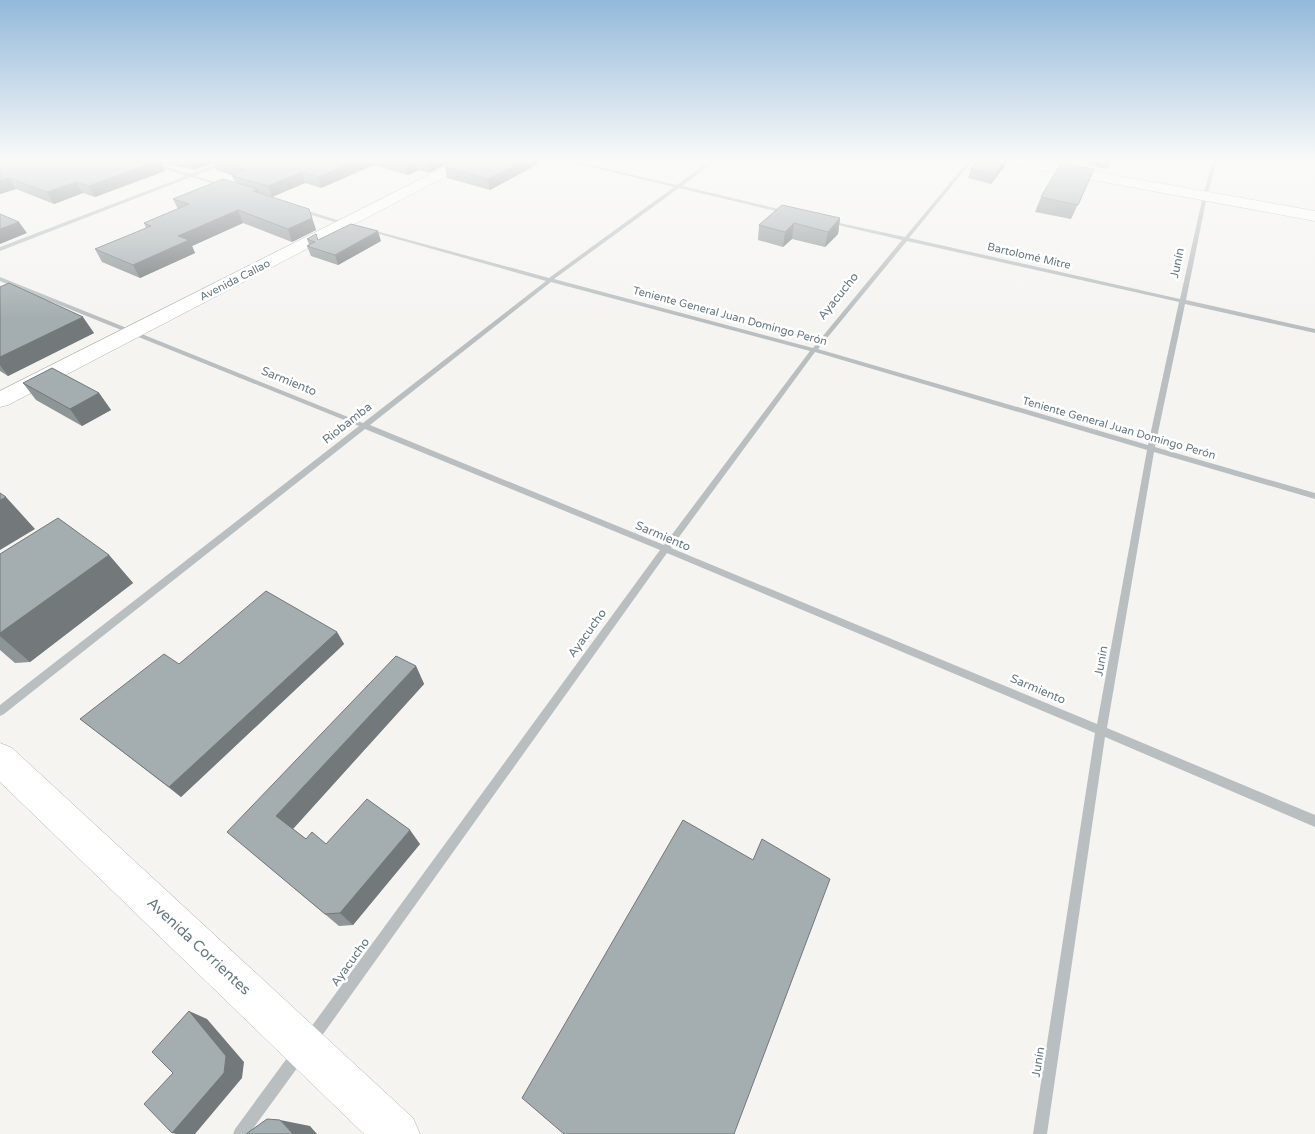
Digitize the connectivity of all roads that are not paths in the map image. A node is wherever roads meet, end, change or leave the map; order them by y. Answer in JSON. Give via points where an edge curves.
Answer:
{"nodes":[{"id":1,"x":95,"y":213,"type":"edge"},
{"id":2,"x":313,"y":213,"type":"edge"},
{"id":3,"x":371,"y":213,"type":"edge"},
{"id":4,"x":641,"y":213,"type":"edge"},
{"id":5,"x":926,"y":213,"type":"edge"},
{"id":6,"x":1201,"y":213,"type":"edge"},
{"id":7,"x":1298,"y":213,"type":"edge"},
{"id":8,"x":1315,"y":216,"type":"edge"},
{"id":9,"x":819,"y":219,"type":"edge"},
{"id":10,"x":350,"y":224,"type":"junction"},
{"id":11,"x":364,"y":228,"type":"edge"},
{"id":12,"x":904,"y":239,"type":"junction"},
{"id":13,"x":0,"y":250,"type":"edge"},
{"id":14,"x":0,"y":279,"type":"edge"},
{"id":15,"x":550,"y":280,"type":"junction"},
{"id":16,"x":1182,"y":301,"type":"junction"},
{"id":17,"x":1315,"y":331,"type":"edge"},
{"id":18,"x":133,"y":332,"type":"junction"},
{"id":19,"x":814,"y":350,"type":"junction"},
{"id":20,"x":0,"y":400,"type":"edge"},
{"id":21,"x":365,"y":424,"type":"junction"},
{"id":22,"x":1151,"y":449,"type":"junction"},
{"id":23,"x":1315,"y":496,"type":"edge"},
{"id":24,"x":665,"y":550,"type":"junction"},
{"id":25,"x":0,"y":711,"type":"edge"},
{"id":26,"x":1101,"y":730,"type":"junction"},
{"id":27,"x":0,"y":759,"type":"edge"},
{"id":28,"x":1315,"y":821,"type":"edge"},
{"id":29,"x":305,"y":1047,"type":"junction"},
{"id":30,"x":240,"y":1134,"type":"edge"},
{"id":31,"x":397,"y":1134,"type":"edge"},
{"id":32,"x":1040,"y":1134,"type":"edge"}],
"edges":[{"from":1,"to":13,"type":"street"},
{"from":2,"to":10,"type":"street"},
{"from":3,"to":10,"type":"main road","name":"Avenida Callao"},
{"from":4,"to":15,"type":"street","name":"Riobamba"},
{"from":5,"to":12,"type":"street","name":"Ayacucho"},
{"from":6,"to":16,"type":"street","name":"Junín"},
{"from":7,"to":8,"type":"main road"},
{"from":9,"to":12,"type":"street","name":"Bartolomé Mitre"},
{"from":10,"to":18,"type":"main road","name":"Avenida Callao"},
{"from":11,"to":15,"type":"street","name":"Teniente General Juan Domingo Perón"},
{"from":12,"to":16,"type":"street","name":"Bartolomé Mitre"},
{"from":12,"to":19,"type":"street","name":"Ayacucho"},
{"from":14,"to":18,"type":"street","name":"Sarmiento"},
{"from":15,"to":19,"type":"street","name":"Teniente General Juan Domingo Perón"},
{"from":15,"to":21,"type":"street","name":"Riobamba"},
{"from":16,"to":17,"type":"street","name":"Bartolomé Mitre"},
{"from":16,"to":22,"type":"street","name":"Junín"},
{"from":18,"to":20,"type":"main road","name":"Avenida Callao"},
{"from":18,"to":21,"type":"street","name":"Sarmiento"},
{"from":19,"to":22,"type":"street","name":"Teniente General Juan Domingo Perón"},
{"from":19,"to":24,"type":"street","name":"Ayacucho"},
{"from":21,"to":24,"type":"street","name":"Sarmiento"},
{"from":21,"to":25,"type":"street","name":"Riobamba"},
{"from":22,"to":23,"type":"street","name":"Teniente General Juan Domingo Perón"},
{"from":22,"to":26,"type":"street","name":"Junín"},
{"from":24,"to":26,"type":"street","name":"Sarmiento"},
{"from":24,"to":29,"type":"street","name":"Ayacucho"},
{"from":26,"to":28,"type":"street","name":"Sarmiento"},
{"from":26,"to":32,"type":"street","name":"Junín"},
{"from":27,"to":29,"type":"main road","name":"Avenida Corrientes"},
{"from":29,"to":30,"type":"street","name":"Ayacucho"},
{"from":29,"to":31,"type":"main road","name":"Avenida Corrientes"}]}
